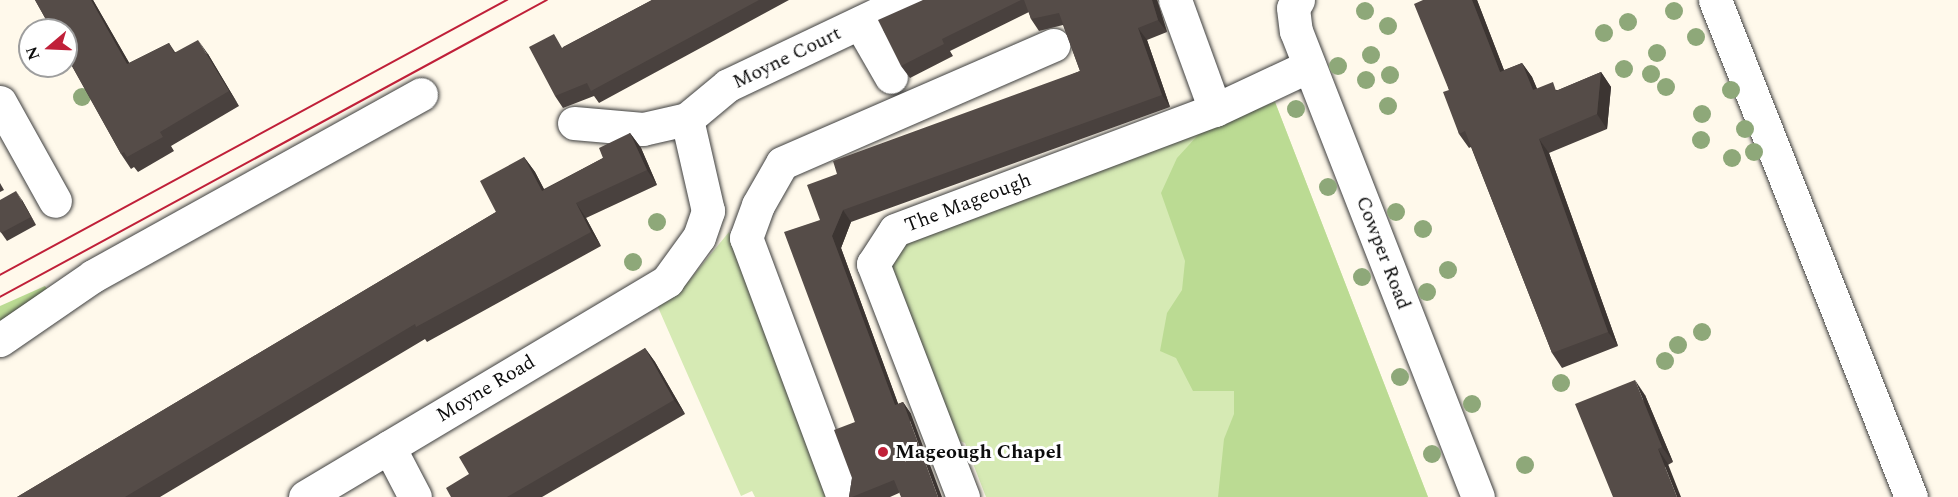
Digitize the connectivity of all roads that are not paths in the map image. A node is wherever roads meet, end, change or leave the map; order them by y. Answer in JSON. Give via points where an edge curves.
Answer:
{"nodes":[{"id":1,"x":907,"y":0,"type":"edge"},
{"id":2,"x":1175,"y":0,"type":"edge"},
{"id":3,"x":1715,"y":0,"type":"edge"},
{"id":4,"x":1296,"y":4,"type":"edge"},
{"id":5,"x":860,"y":23,"type":"junction"},
{"id":6,"x":1053,"y":45,"type":"dead end"},
{"id":7,"x":1309,"y":66,"type":"junction"},
{"id":8,"x":891,"y":78,"type":"dead end"},
{"id":9,"x":421,"y":94,"type":"dead end"},
{"id":10,"x":0,"y":102,"type":"edge"},
{"id":11,"x":1215,"y":110,"type":"junction"},
{"id":12,"x":687,"y":119,"type":"junction"},
{"id":13,"x":574,"y":123,"type":"dead end"},
{"id":14,"x":55,"y":201,"type":"dead end"},
{"id":15,"x":0,"y":340,"type":"edge"},
{"id":16,"x":389,"y":447,"type":"junction"},
{"id":17,"x":305,"y":497,"type":"edge"},
{"id":18,"x":415,"y":497,"type":"edge"},
{"id":19,"x":843,"y":497,"type":"edge"},
{"id":20,"x":963,"y":497,"type":"edge"},
{"id":21,"x":1478,"y":497,"type":"edge"},
{"id":22,"x":1911,"y":497,"type":"edge"}],
"edges":[{"from":1,"to":5,"type":"street","name":"Moyne Court"},
{"from":2,"to":11,"type":"street"},
{"from":3,"to":22,"type":"street"},
{"from":4,"to":7,"type":"street","name":"Cowper Road","via":[[1296,32]]},
{"from":5,"to":8,"type":"street","name":"Moyne Court"},
{"from":5,"to":12,"type":"street","name":"Moyne Court","via":[[728,85]]},
{"from":6,"to":19,"type":"street","via":[[782,163],[758,205],[746,238]]},
{"from":7,"to":11,"type":"street","name":"The Mageough"},
{"from":7,"to":21,"type":"street","name":"Cowper Road"},
{"from":9,"to":15,"type":"street","via":[[93,276]]},
{"from":10,"to":14,"type":"street"},
{"from":11,"to":20,"type":"street","name":"The Mageough","via":[[895,230],[881,250],[873,264]]},
{"from":12,"to":13,"type":"street","name":"Moyne Court","via":[[643,129]]},
{"from":12,"to":16,"type":"street","name":"Moyne Road","via":[[708,211],[699,237],[667,281]]},
{"from":16,"to":17,"type":"street","name":"Moyne Road"},
{"from":16,"to":18,"type":"street"}]}
